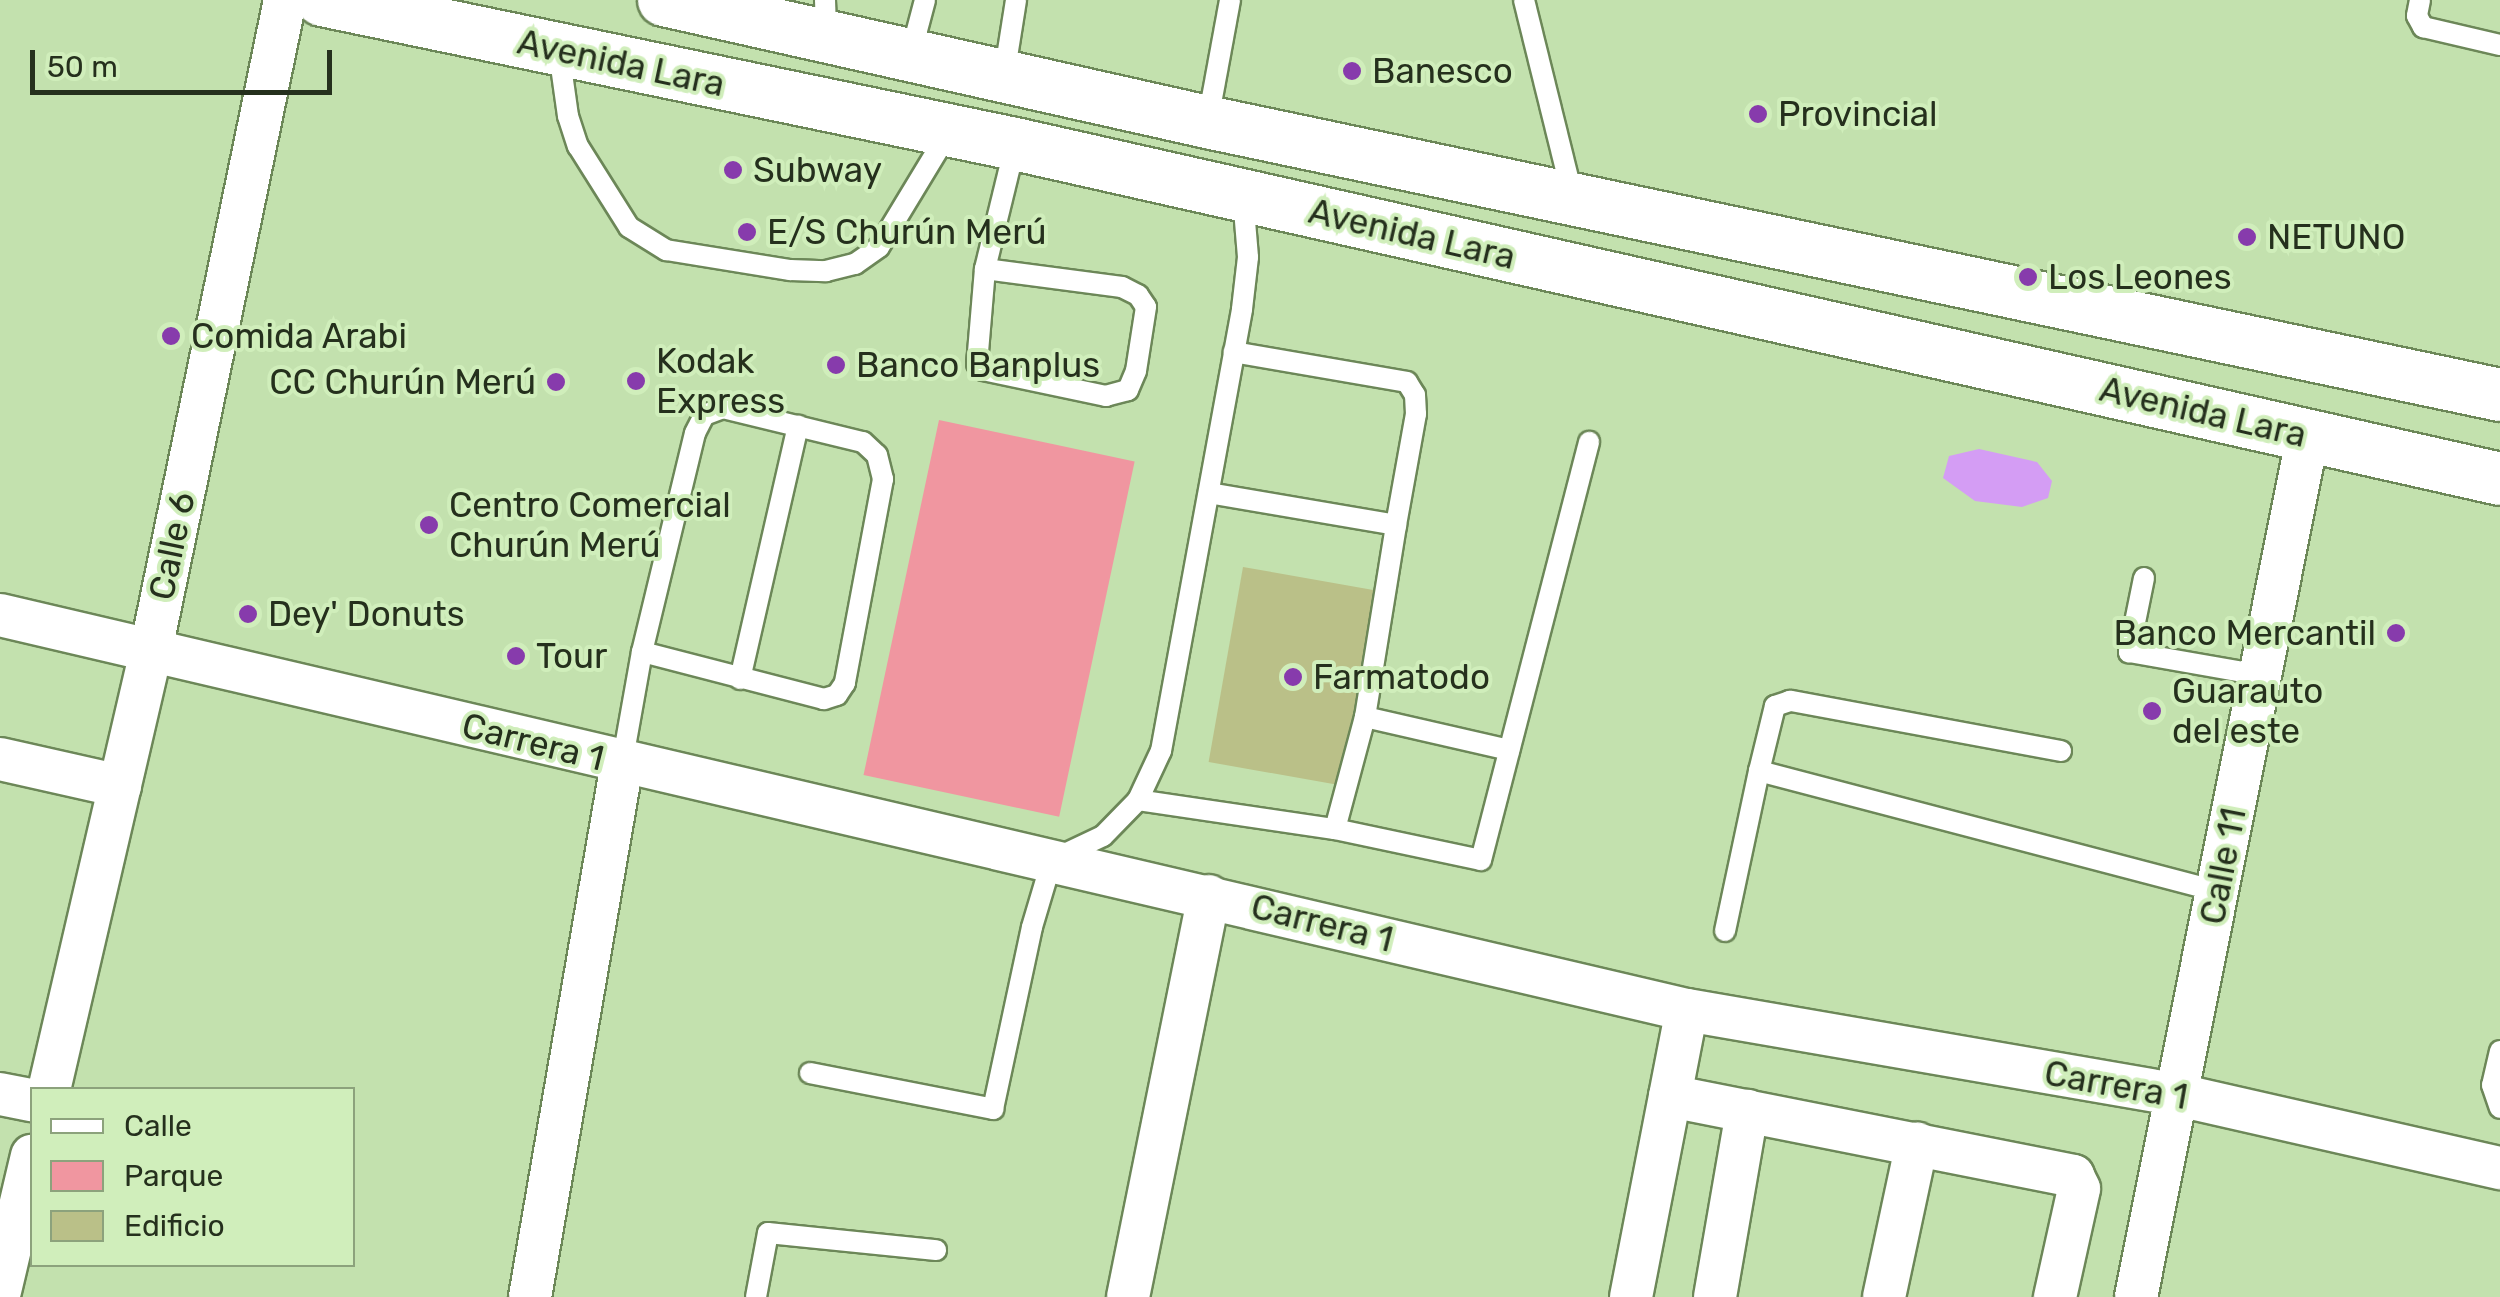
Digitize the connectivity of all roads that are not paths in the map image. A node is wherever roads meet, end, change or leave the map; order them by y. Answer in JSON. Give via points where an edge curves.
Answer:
{"nodes":[{"id":1,"x":285,"y":0,"type":"edge"},
{"id":2,"x":322,"y":0,"type":"edge"},
{"id":3,"x":664,"y":0,"type":"edge"},
{"id":4,"x":925,"y":0,"type":"edge"},
{"id":5,"x":1016,"y":0,"type":"edge"},
{"id":6,"x":1230,"y":0,"type":"edge"},
{"id":7,"x":1524,"y":0,"type":"edge"},
{"id":8,"x":2420,"y":0,"type":"edge"},
{"id":9,"x":826,"y":18,"type":"edge"},
{"id":10,"x":2500,"y":45,"type":"edge"},
{"id":11,"x":558,"y":50,"type":"junction"},
{"id":12,"x":911,"y":55,"type":"junction"},
{"id":13,"x":1004,"y":76,"type":"junction"},
{"id":14,"x":1207,"y":122,"type":"junction"},
{"id":15,"x":948,"y":133,"type":"junction"},
{"id":16,"x":1015,"y":144,"type":"junction"},
{"id":17,"x":1242,"y":196,"type":"junction"},
{"id":18,"x":1574,"y":200,"type":"junction"},
{"id":19,"x":985,"y":269,"type":"junction"},
{"id":20,"x":1234,"y":352,"type":"junction"},
{"id":21,"x":2500,"y":396,"type":"edge"},
{"id":22,"x":798,"y":426,"type":"junction"},
{"id":23,"x":2308,"y":435,"type":"junction"},
{"id":24,"x":1589,"y":442,"type":"dead end"},
{"id":25,"x":2500,"y":479,"type":"edge"},
{"id":26,"x":1208,"y":493,"type":"junction"},
{"id":27,"x":1396,"y":525,"type":"junction"},
{"id":28,"x":2144,"y":578,"type":"dead end"},
{"id":29,"x":0,"y":615,"type":"edge"},
{"id":30,"x":151,"y":650,"type":"junction"},
{"id":31,"x":642,"y":652,"type":"junction"},
{"id":32,"x":2261,"y":675,"type":"junction"},
{"id":33,"x":740,"y":678,"type":"junction"},
{"id":34,"x":1365,"y":717,"type":"junction"},
{"id":35,"x":1510,"y":750,"type":"junction"},
{"id":36,"x":2061,"y":751,"type":"dead end"},
{"id":37,"x":0,"y":760,"type":"edge"},
{"id":38,"x":622,"y":764,"type":"junction"},
{"id":39,"x":1758,"y":771,"type":"junction"},
{"id":40,"x":120,"y":786,"type":"junction"},
{"id":41,"x":1138,"y":800,"type":"junction"},
{"id":42,"x":1335,"y":829,"type":"junction"},
{"id":43,"x":1052,"y":860,"type":"junction"},
{"id":44,"x":2218,"y":890,"type":"junction"},
{"id":45,"x":1209,"y":896,"type":"junction"},
{"id":46,"x":1725,"y":931,"type":"dead end"},
{"id":47,"x":1687,"y":1010,"type":"junction"},
{"id":48,"x":2500,"y":1051,"type":"edge"},
{"id":49,"x":810,"y":1073,"type":"dead end"},
{"id":50,"x":49,"y":1087,"type":"edge"},
{"id":51,"x":0,"y":1094,"type":"edge"},
{"id":52,"x":2178,"y":1095,"type":"junction"},
{"id":53,"x":1670,"y":1096,"type":"junction"},
{"id":54,"x":30,"y":1100,"type":"edge"},
{"id":55,"x":2500,"y":1108,"type":"edge"},
{"id":56,"x":1747,"y":1110,"type":"junction"},
{"id":57,"x":1917,"y":1143,"type":"junction"},
{"id":58,"x":30,"y":1164,"type":"edge"},
{"id":59,"x":2500,"y":1168,"type":"edge"},
{"id":60,"x":936,"y":1250,"type":"dead end"},
{"id":61,"x":0,"y":1291,"type":"edge"},
{"id":62,"x":530,"y":1297,"type":"edge"},
{"id":63,"x":756,"y":1297,"type":"edge"},
{"id":64,"x":1128,"y":1297,"type":"edge"},
{"id":65,"x":1631,"y":1297,"type":"edge"},
{"id":66,"x":1715,"y":1297,"type":"edge"},
{"id":67,"x":1884,"y":1297,"type":"edge"},
{"id":68,"x":2055,"y":1297,"type":"edge"},
{"id":69,"x":2136,"y":1297,"type":"edge"}],
"edges":[{"from":1,"to":30,"type":"street","name":"Calle 6"},
{"from":2,"to":11,"type":"street","name":"Avenida Lara"},
{"from":3,"to":9,"type":"street","name":"Avenida Lara"},
{"from":4,"to":12,"type":"lane"},
{"from":5,"to":13,"type":"lane"},
{"from":6,"to":14,"type":"lane"},
{"from":7,"to":18,"type":"lane"},
{"from":8,"to":10,"type":"lane","via":[[2422,27]]},
{"from":9,"to":12,"type":"street","name":"Avenida Lara"},
{"from":11,"to":15,"type":"street","name":"Avenida Lara"},
{"from":11,"to":15,"type":"lane","via":[[578,146],[629,226],[666,250],[790,270],[855,264],[879,246]]},
{"from":12,"to":13,"type":"street","name":"Avenida Lara"},
{"from":13,"to":14,"type":"street","name":"Avenida Lara"},
{"from":14,"to":18,"type":"street","name":"Avenida Lara"},
{"from":15,"to":16,"type":"street","name":"Avenida Lara"},
{"from":16,"to":17,"type":"street","name":"Avenida Lara"},
{"from":16,"to":19,"type":"lane"},
{"from":17,"to":20,"type":"lane","via":[[1248,257]]},
{"from":17,"to":23,"type":"street","name":"Avenida Lara"},
{"from":18,"to":21,"type":"street","name":"Avenida Lara"},
{"from":19,"to":19,"type":"lane","via":[[974,358],[983,370],[1106,396],[1128,390],[1146,307],[1138,295],[1122,287]]},
{"from":20,"to":26,"type":"lane"},
{"from":20,"to":27,"type":"lane","via":[[1407,382],[1416,414]]},
{"from":22,"to":31,"type":"lane","via":[[724,408],[704,415]]},
{"from":22,"to":33,"type":"lane"},
{"from":22,"to":33,"type":"lane","via":[[863,442],[876,455],[883,478],[845,683],[838,695],[824,699]]},
{"from":23,"to":25,"type":"street","name":"Avenida Lara"},
{"from":23,"to":32,"type":"street","name":"Calle 11"},
{"from":24,"to":35,"type":"lane"},
{"from":26,"to":27,"type":"lane"},
{"from":26,"to":41,"type":"lane","via":[[1162,751]]},
{"from":27,"to":34,"type":"lane"},
{"from":28,"to":32,"type":"lane","via":[[2129,652]]},
{"from":29,"to":30,"type":"street","name":"Carrera 1"},
{"from":30,"to":38,"type":"street","name":"Carrera 1"},
{"from":30,"to":40,"type":"street","name":"Calle 6"},
{"from":31,"to":33,"type":"lane"},
{"from":31,"to":38,"type":"lane"},
{"from":32,"to":44,"type":"street","name":"Calle 11"},
{"from":34,"to":35,"type":"lane"},
{"from":34,"to":42,"type":"lane"},
{"from":35,"to":42,"type":"lane","via":[[1481,860]]},
{"from":36,"to":39,"type":"lane","via":[[1790,701],[1775,706]]},
{"from":37,"to":40,"type":"street"},
{"from":38,"to":43,"type":"street","name":"Carrera 1"},
{"from":38,"to":62,"type":"street"},
{"from":39,"to":44,"type":"lane"},
{"from":39,"to":46,"type":"lane"},
{"from":40,"to":50,"type":"street","name":"Calle 6"},
{"from":41,"to":42,"type":"lane"},
{"from":41,"to":43,"type":"lane","via":[[1103,836]]},
{"from":43,"to":45,"type":"street","name":"Carrera 1"},
{"from":43,"to":49,"type":"lane","via":[[993,1109]]},
{"from":44,"to":52,"type":"street","name":"Calle 11"},
{"from":45,"to":47,"type":"street","name":"Carrera 1"},
{"from":45,"to":64,"type":"street"},
{"from":47,"to":52,"type":"street","name":"Carrera 1"},
{"from":47,"to":53,"type":"street"},
{"from":48,"to":55,"type":"lane","via":[[2492,1085]]},
{"from":51,"to":54,"type":"street"},
{"from":52,"to":59,"type":"street","name":"Carrera 1"},
{"from":52,"to":69,"type":"street","name":"Calle 11"},
{"from":53,"to":56,"type":"street"},
{"from":53,"to":65,"type":"street"},
{"from":56,"to":57,"type":"street"},
{"from":56,"to":66,"type":"street"},
{"from":57,"to":67,"type":"street"},
{"from":57,"to":68,"type":"street","via":[[2073,1176],[2079,1190]]},
{"from":58,"to":61,"type":"street"},
{"from":60,"to":63,"type":"lane","via":[[768,1233]]}]}
